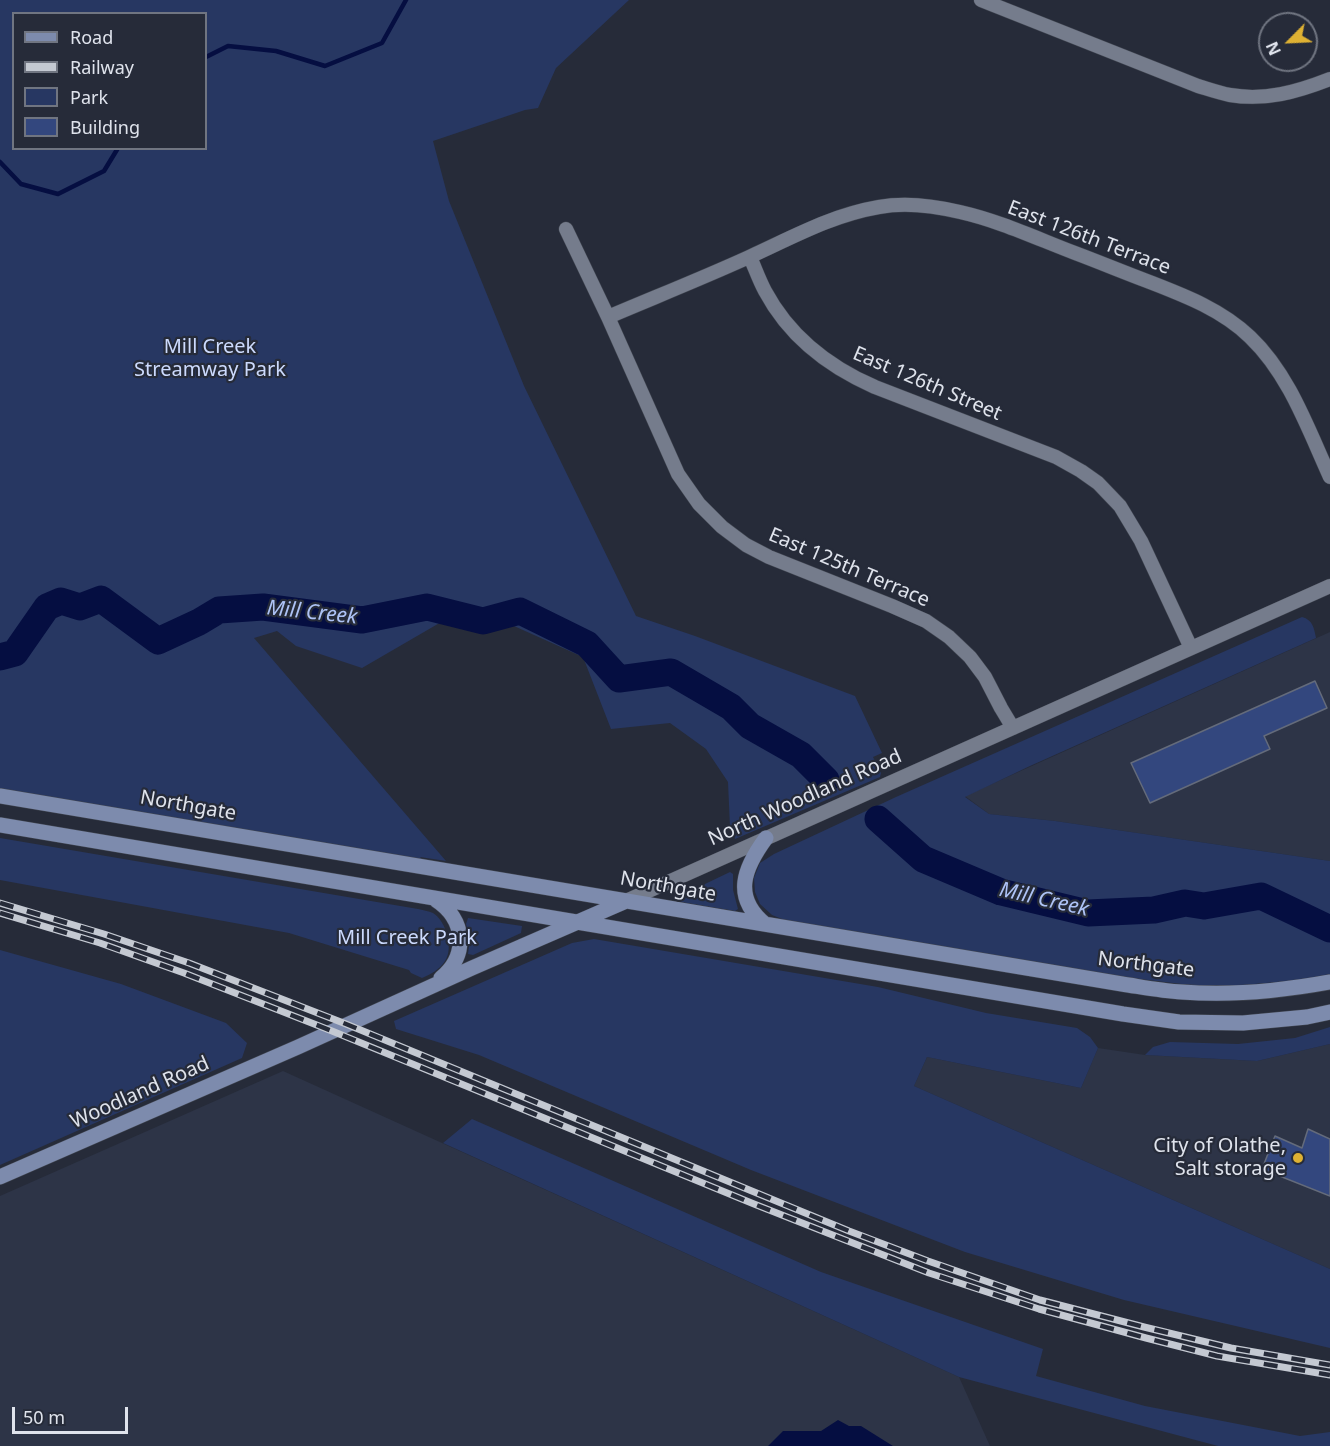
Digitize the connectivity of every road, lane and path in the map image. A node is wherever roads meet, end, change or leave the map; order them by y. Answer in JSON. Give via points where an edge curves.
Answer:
{"nodes":[{"id":1,"x":981,"y":0,"type":"edge"},
{"id":2,"x":1330,"y":79,"type":"edge"},
{"id":3,"x":566,"y":229,"type":"dead end"},
{"id":4,"x":750,"y":256,"type":"junction"},
{"id":5,"x":608,"y":317,"type":"junction"},
{"id":6,"x":1330,"y":477,"type":"edge"},
{"id":7,"x":1330,"y":586,"type":"edge"},
{"id":8,"x":1191,"y":648,"type":"junction"},
{"id":9,"x":1013,"y":728,"type":"junction"},
{"id":10,"x":0,"y":796,"type":"edge"},
{"id":11,"x":0,"y":825,"type":"edge"},
{"id":12,"x":766,"y":838,"type":"junction"},
{"id":13,"x":434,"y":898,"type":"junction"},
{"id":14,"x":626,"y":901,"type":"junction"},
{"id":15,"x":577,"y":922,"type":"junction"},
{"id":16,"x":765,"y":924,"type":"junction"},
{"id":17,"x":1330,"y":982,"type":"edge"},
{"id":18,"x":434,"y":985,"type":"junction"},
{"id":19,"x":1330,"y":1012,"type":"edge"},
{"id":20,"x":298,"y":1047,"type":"joint"},
{"id":21,"x":0,"y":1178,"type":"edge"}],
"edges":[{"from":1,"to":2,"type":"street","via":[[1229,95],[1280,95]]},
{"from":3,"to":5,"type":"street","name":"East 125th Terrace"},
{"from":4,"to":5,"type":"street"},
{"from":4,"to":6,"type":"street","name":"East 126th Terrace","via":[[832,218],[883,206],[918,205],[998,224],[1178,293],[1230,320],[1261,349],[1283,380]]},
{"from":4,"to":8,"type":"street","name":"East 126th Street","via":[[777,310],[820,357],[851,377],[1056,458],[1098,483],[1120,506],[1141,541]]},
{"from":5,"to":9,"type":"street","name":"East 125th Terrace","via":[[678,474],[699,504],[746,545],[901,609],[941,631],[985,677]]},
{"from":7,"to":8,"type":"street","name":"North Woodland Road"},
{"from":8,"to":9,"type":"street","name":"North Woodland Road"},
{"from":9,"to":12,"type":"street","name":"North Woodland Road"},
{"from":10,"to":14,"type":"main road","name":"Northgate"},
{"from":11,"to":13,"type":"main road"},
{"from":12,"to":14,"type":"street","name":"North Woodland Road"},
{"from":12,"to":16,"type":"main road","via":[[754,854],[745,882],[749,907]]},
{"from":13,"to":15,"type":"main road"},
{"from":13,"to":18,"type":"main road","via":[[447,907],[459,930],[460,942],[454,965]]},
{"from":14,"to":15,"type":"main road","name":"North Woodland Road"},
{"from":14,"to":16,"type":"main road","name":"Northgate"},
{"from":15,"to":18,"type":"main road","name":"North Woodland Road"},
{"from":15,"to":19,"type":"main road","via":[[1179,1022],[1243,1023]]},
{"from":16,"to":17,"type":"main road","name":"Northgate","via":[[1182,992],[1241,993]]},
{"from":18,"to":20,"type":"main road","name":"North Woodland Road"},
{"from":20,"to":21,"type":"main road","name":"Woodland Road"}]}
